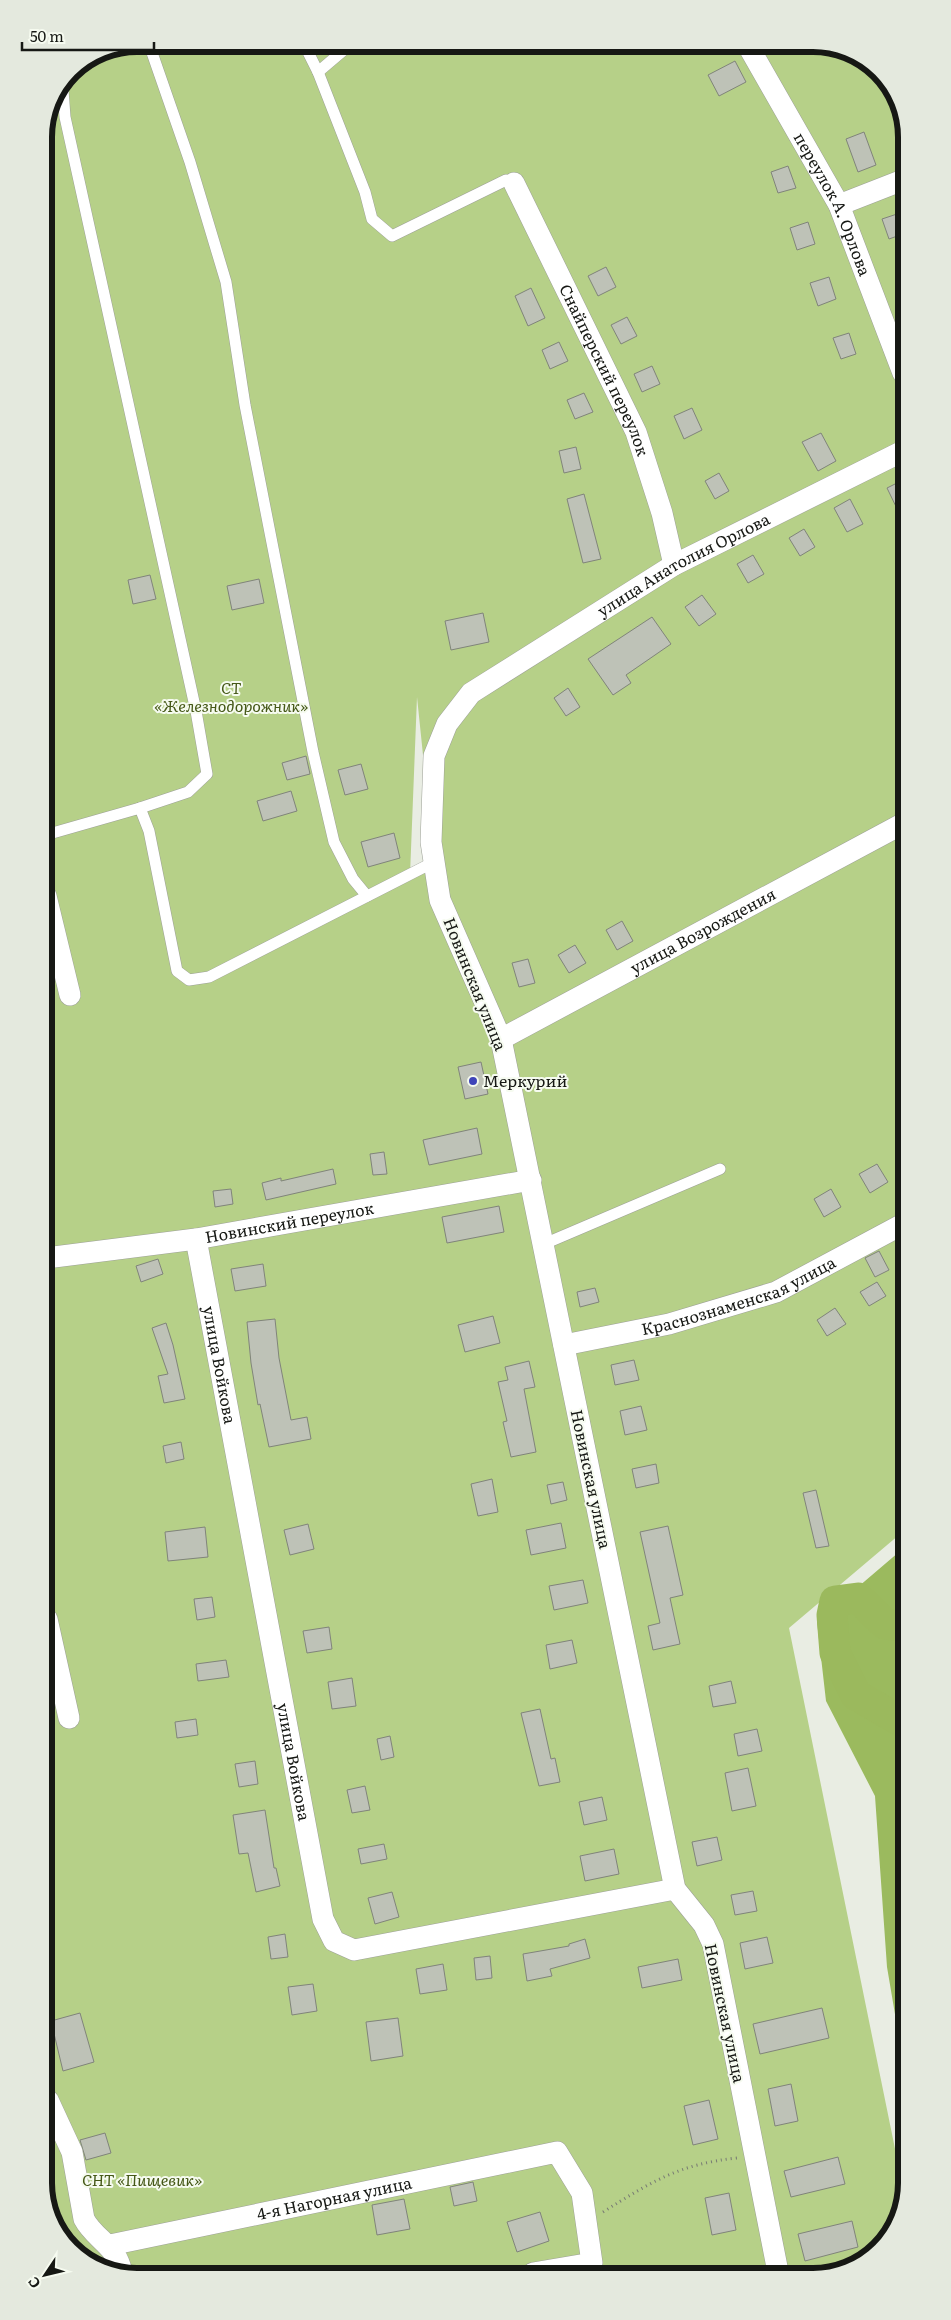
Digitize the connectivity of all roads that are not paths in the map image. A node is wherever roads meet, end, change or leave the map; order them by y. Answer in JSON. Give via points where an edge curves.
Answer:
{"nodes":[{"id":1,"x":152,"y":52,"type":"edge"},
{"id":2,"x":308,"y":52,"type":"edge"},
{"id":3,"x":341,"y":52,"type":"edge"},
{"id":4,"x":752,"y":53,"type":"edge"},
{"id":5,"x":318,"y":72,"type":"junction"},
{"id":6,"x":63,"y":96,"type":"edge"},
{"id":7,"x":898,"y":182,"type":"edge"},
{"id":8,"x":514,"y":183,"type":"joint"},
{"id":9,"x":839,"y":205,"type":"junction"},
{"id":10,"x":898,"y":360,"type":"edge"},
{"id":11,"x":898,"y":453,"type":"edge"},
{"id":12,"x":674,"y":565,"type":"junction"},
{"id":13,"x":471,"y":693,"type":"joint"},
{"id":14,"x":140,"y":808,"type":"junction"},
{"id":15,"x":898,"y":826,"type":"edge"},
{"id":16,"x":53,"y":834,"type":"edge"},
{"id":17,"x":434,"y":862,"type":"junction"},
{"id":18,"x":367,"y":896,"type":"junction"},
{"id":19,"x":53,"y":923,"type":"edge"},
{"id":20,"x":70,"y":995,"type":"dead end"},
{"id":21,"x":501,"y":1039,"type":"junction"},
{"id":22,"x":720,"y":1169,"type":"dead end"},
{"id":23,"x":531,"y":1180,"type":"junction"},
{"id":24,"x":898,"y":1227,"type":"edge"},
{"id":25,"x":196,"y":1239,"type":"junction"},
{"id":26,"x":544,"y":1244,"type":"junction"},
{"id":27,"x":52,"y":1257,"type":"edge"},
{"id":28,"x":564,"y":1346,"type":"junction"},
{"id":29,"x":52,"y":1642,"type":"edge"},
{"id":30,"x":69,"y":1718,"type":"dead end"},
{"id":31,"x":675,"y":1889,"type":"junction"},
{"id":32,"x":54,"y":2127,"type":"edge"},
{"id":33,"x":110,"y":2245,"type":"junction"},
{"id":34,"x":119,"y":2265,"type":"edge"},
{"id":35,"x":565,"y":2268,"type":"edge"},
{"id":36,"x":777,"y":2268,"type":"edge"}],
"edges":[{"from":1,"to":18,"type":"lane","via":[[190,162],[226,282],[245,405],[313,752],[334,842],[353,879]]},
{"from":2,"to":5,"type":"lane"},
{"from":3,"to":5,"type":"lane"},
{"from":4,"to":9,"type":"street","name":"переулок А. Орлова"},
{"from":5,"to":8,"type":"lane","via":[[365,192],[372,219],[392,236],[506,180]]},
{"from":6,"to":14,"type":"lane","via":[[65,117],[196,711],[207,774],[188,792]]},
{"from":7,"to":9,"type":"street"},
{"from":8,"to":12,"type":"street","name":"Снайперский переулок","via":[[636,432],[662,513]]},
{"from":9,"to":10,"type":"street","name":"переулок А. Орлова"},
{"from":11,"to":12,"type":"street","name":"улица Анатолия Орлова"},
{"from":12,"to":13,"type":"street","name":"улица Анатолия Орлова"},
{"from":13,"to":17,"type":"street","name":"Новинская улица","via":[[447,724],[434,756],[431,842]]},
{"from":14,"to":16,"type":"lane"},
{"from":14,"to":18,"type":"lane","via":[[150,831],[177,971],[189,980],[209,977]]},
{"from":15,"to":21,"type":"street","name":"улица Возрождения"},
{"from":17,"to":18,"type":"lane"},
{"from":17,"to":21,"type":"street","name":"Новинская улица","via":[[440,900]]},
{"from":19,"to":20,"type":"street"},
{"from":21,"to":23,"type":"street","name":"Новинская улица"},
{"from":22,"to":26,"type":"lane"},
{"from":23,"to":25,"type":"street","name":"Новинский переулок"},
{"from":23,"to":26,"type":"street","name":"Новинская улица"},
{"from":24,"to":28,"type":"street","name":"Краснознаменская улица","via":[[776,1292],[669,1324]]},
{"from":25,"to":27,"type":"street","name":"Новинский переулок"},
{"from":25,"to":31,"type":"street","name":"улица Войкова","via":[[323,1919],[334,1940],[354,1950]]},
{"from":26,"to":28,"type":"street","name":"Новинская улица"},
{"from":28,"to":31,"type":"street","name":"Новинская улица"},
{"from":29,"to":30,"type":"street"},
{"from":31,"to":36,"type":"street","name":"Новинская улица","via":[[704,1925],[713,1944]]},
{"from":32,"to":33,"type":"street","via":[[72,2152],[84,2219]]},
{"from":33,"to":34,"type":"street"},
{"from":33,"to":35,"type":"street","name":"4-я Нагорная улица","via":[[557,2152],[582,2193],[592,2263]]}]}
